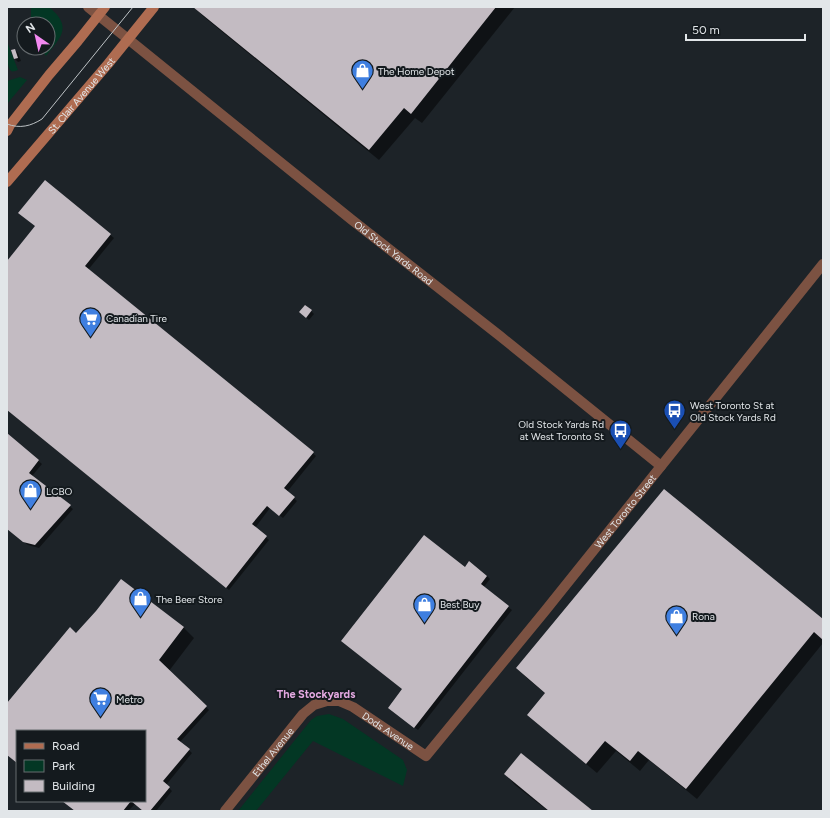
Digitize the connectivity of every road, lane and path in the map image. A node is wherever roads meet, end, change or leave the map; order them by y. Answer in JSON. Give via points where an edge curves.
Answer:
{"nodes":[{"id":1,"x":88,"y":7,"type":"edge"},
{"id":2,"x":105,"y":7,"type":"edge"},
{"id":3,"x":154,"y":7,"type":"edge"},
{"id":4,"x":99,"y":16,"type":"junction"},
{"id":5,"x":128,"y":39,"type":"junction"},
{"id":6,"x":7,"y":131,"type":"edge"},
{"id":7,"x":7,"y":182,"type":"edge"},
{"id":8,"x":823,"y":264,"type":"edge"},
{"id":9,"x":661,"y":466,"type":"junction"},
{"id":10,"x":327,"y":701,"type":"joint"},
{"id":11,"x":426,"y":756,"type":"joint"},
{"id":12,"x":225,"y":811,"type":"edge"}],
"edges":[{"from":1,"to":4,"type":"street","name":"Old Stock Yards Road"},
{"from":2,"to":4,"type":"main road"},
{"from":3,"to":5,"type":"main road","name":"St. Clair Avenue West"},
{"from":4,"to":5,"type":"street","name":"Old Stock Yards Road"},
{"from":4,"to":6,"type":"main road","via":[[49,75]]},
{"from":5,"to":7,"type":"main road","name":"St. Clair Avenue West"},
{"from":5,"to":9,"type":"street","name":"Old Stock Yards Road"},
{"from":8,"to":9,"type":"street","name":"West Toronto Street"},
{"from":9,"to":11,"type":"street","name":"West Toronto Street"},
{"from":10,"to":11,"type":"street","name":"Dods Avenue","via":[[339,701],[353,707]]},
{"from":10,"to":12,"type":"street","name":"Ethel Avenue","via":[[314,705],[303,714]]}]}
